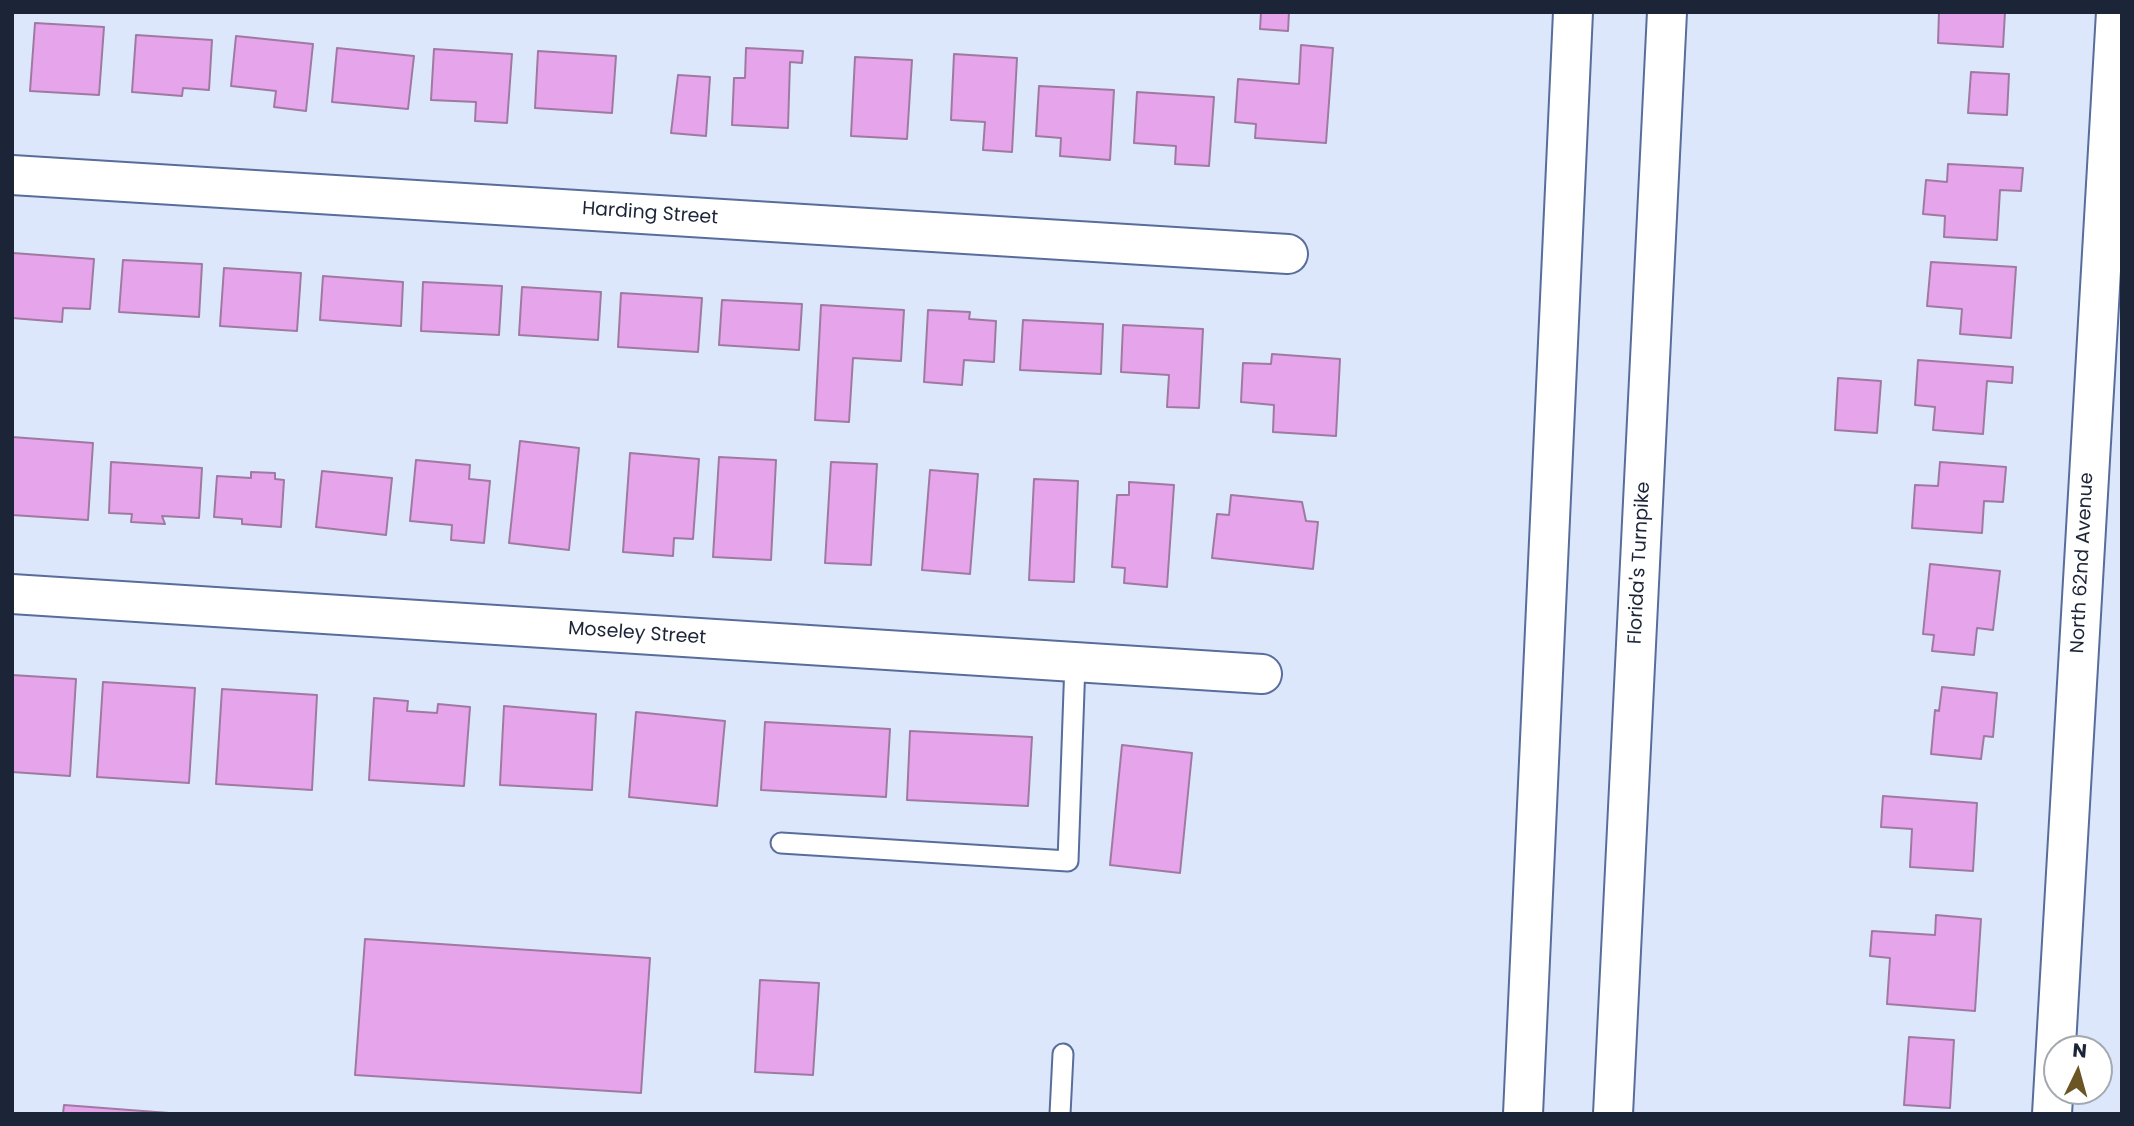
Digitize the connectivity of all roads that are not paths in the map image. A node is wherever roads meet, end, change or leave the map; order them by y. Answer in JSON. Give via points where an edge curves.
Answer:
{"nodes":[{"id":1,"x":1573,"y":12,"type":"edge"},
{"id":2,"x":1667,"y":12,"type":"edge"},
{"id":3,"x":2116,"y":12,"type":"edge"},
{"id":4,"x":12,"y":175,"type":"edge"},
{"id":5,"x":1288,"y":254,"type":"dead end"},
{"id":6,"x":2109,"y":311,"type":"edge"},
{"id":7,"x":12,"y":594,"type":"edge"},
{"id":8,"x":1075,"y":662,"type":"junction"},
{"id":9,"x":1262,"y":674,"type":"dead end"},
{"id":10,"x":781,"y":843,"type":"dead end"},
{"id":11,"x":1063,"y":1054,"type":"dead end"},
{"id":12,"x":1060,"y":1114,"type":"edge"},
{"id":13,"x":1523,"y":1114,"type":"edge"},
{"id":14,"x":1613,"y":1114,"type":"edge"},
{"id":15,"x":2052,"y":1114,"type":"edge"}],
"edges":[{"from":1,"to":13,"type":"main road"},
{"from":2,"to":14,"type":"main road","name":"Florida's Turnpike"},
{"from":3,"to":6,"type":"main road","name":"North 62nd Avenue"},
{"from":4,"to":5,"type":"main road","name":"Harding Street"},
{"from":6,"to":15,"type":"main road","name":"North 62nd Avenue"},
{"from":7,"to":8,"type":"main road","name":"Moseley Street"},
{"from":8,"to":9,"type":"main road","name":"Moseley Street"},
{"from":8,"to":10,"type":"lane","via":[[1068,861]]},
{"from":11,"to":12,"type":"lane"}]}
